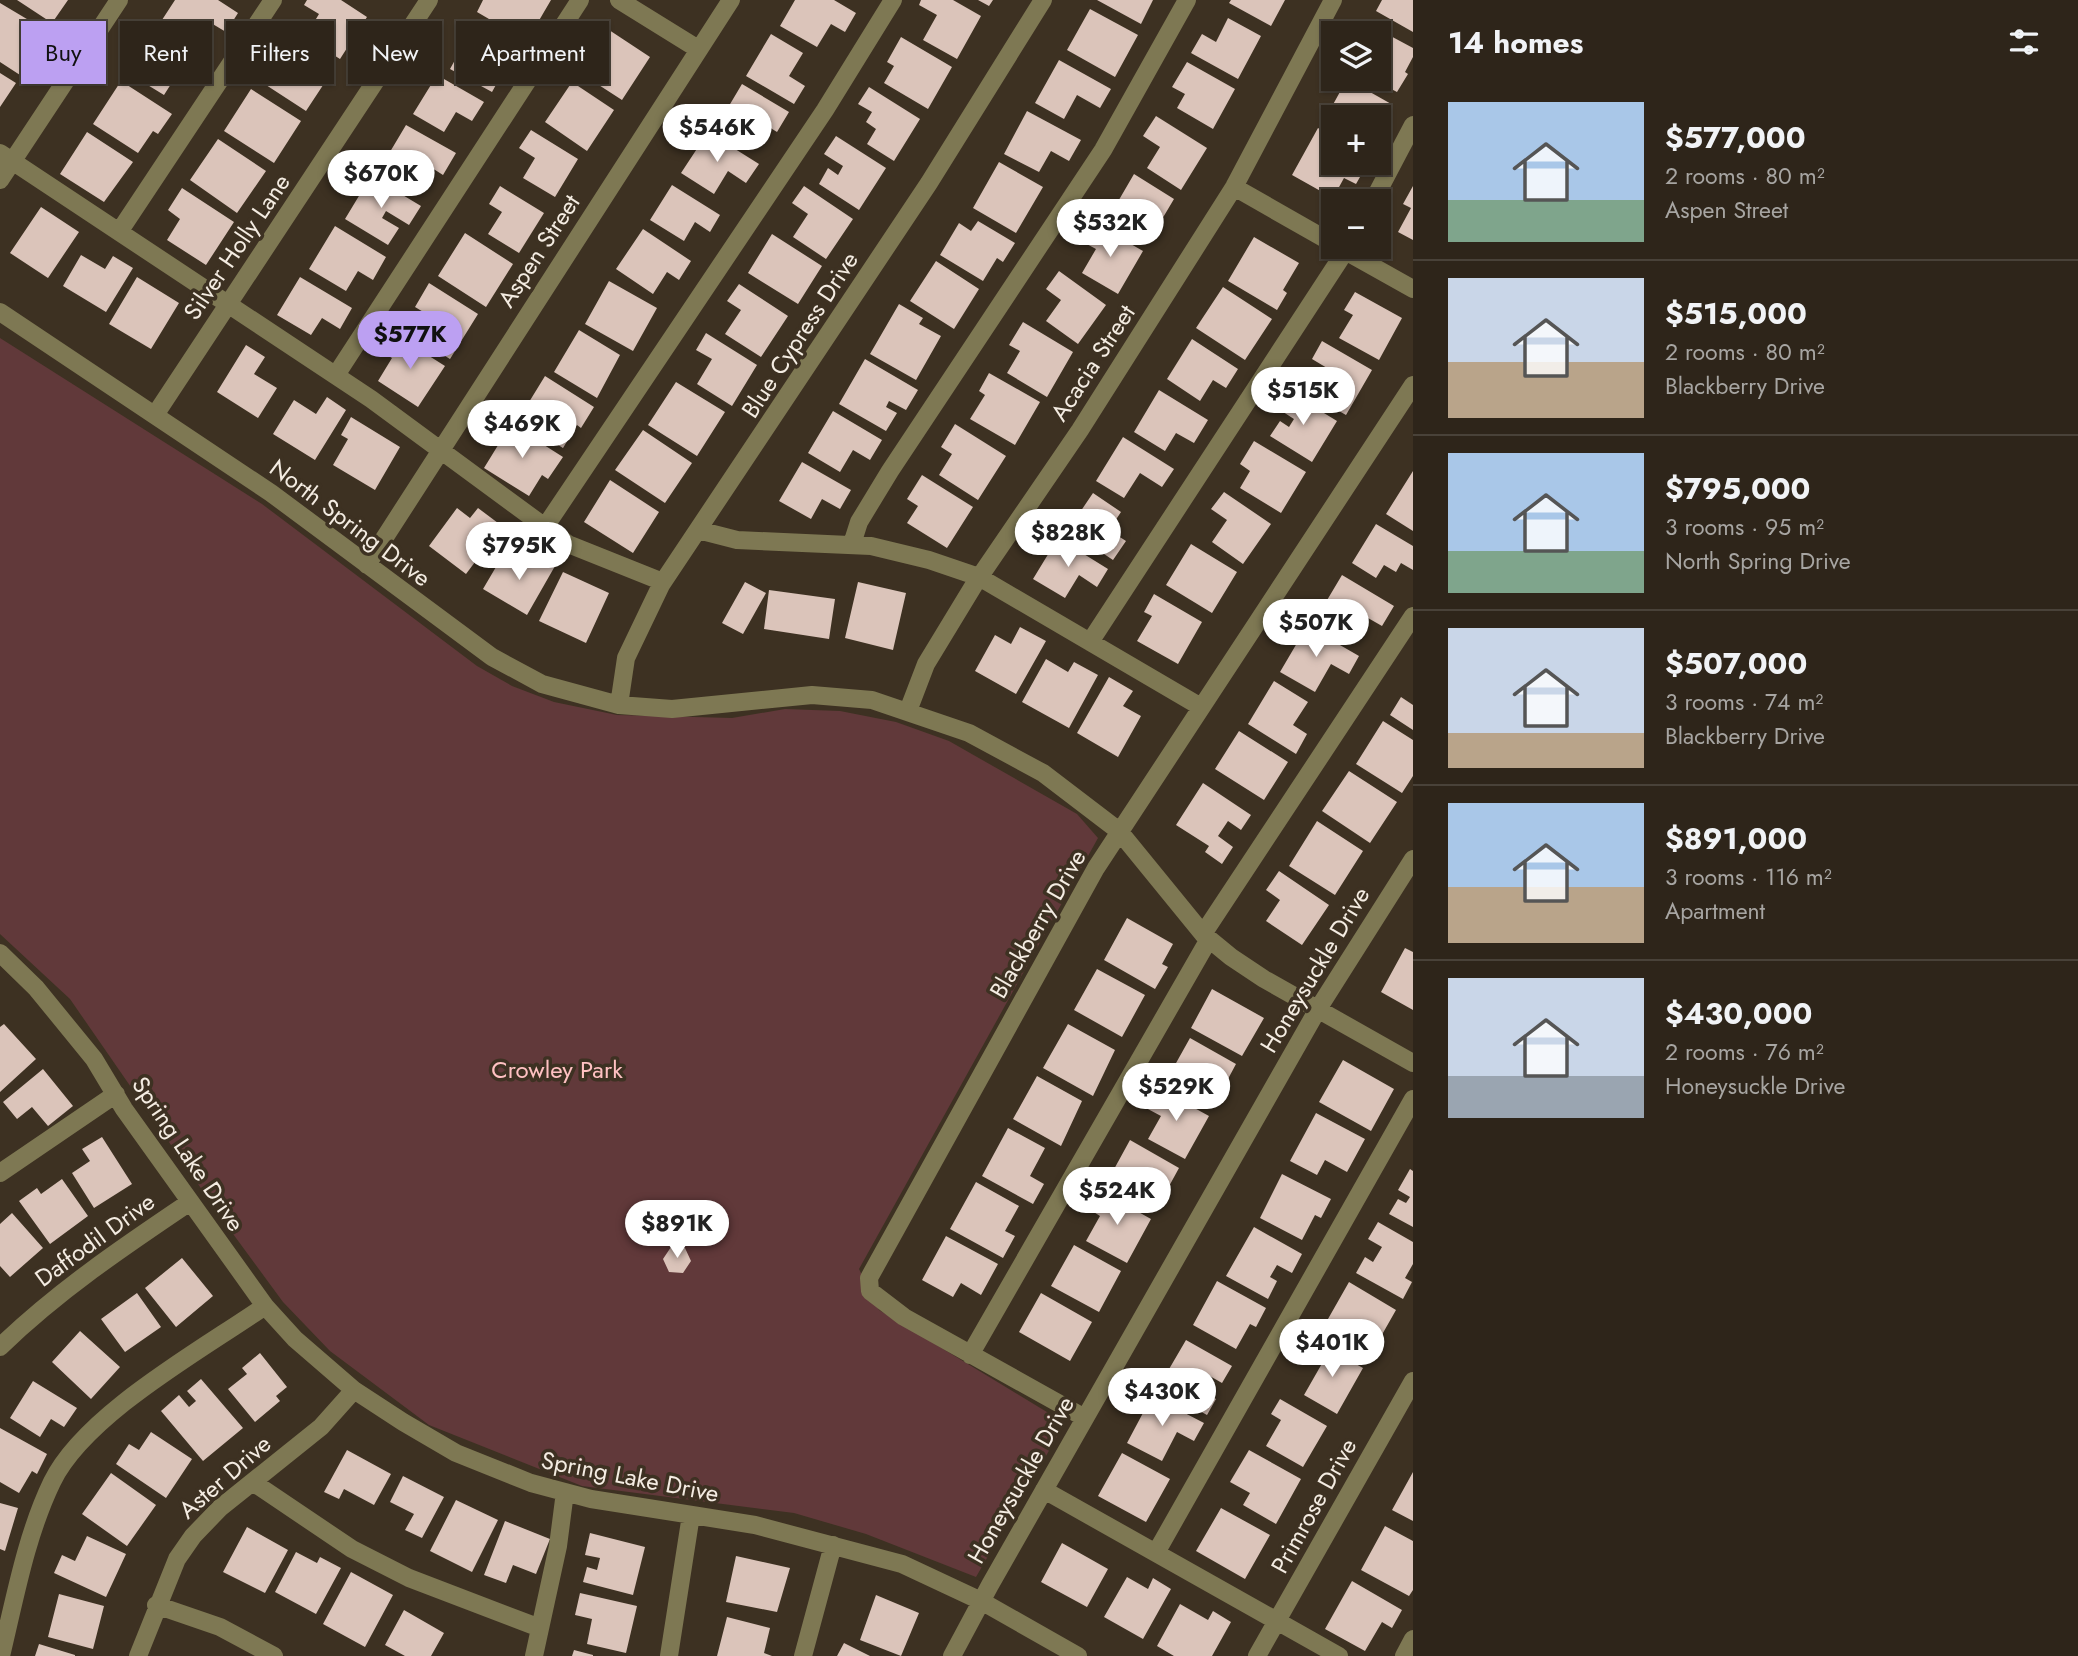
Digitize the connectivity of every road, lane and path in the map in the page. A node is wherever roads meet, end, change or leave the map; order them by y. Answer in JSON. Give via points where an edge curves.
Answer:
{"nodes":[{"id":1,"x":118,"y":0,"type":"edge"},
{"id":2,"x":273,"y":0,"type":"edge"},
{"id":3,"x":429,"y":0,"type":"edge"},
{"id":4,"x":580,"y":0,"type":"edge"},
{"id":5,"x":619,"y":0,"type":"edge"},
{"id":6,"x":730,"y":0,"type":"edge"},
{"id":7,"x":894,"y":0,"type":"edge"},
{"id":8,"x":1043,"y":0,"type":"edge"},
{"id":9,"x":1187,"y":0,"type":"edge"},
{"id":10,"x":1333,"y":0,"type":"edge"},
{"id":11,"x":698,"y":49,"type":"junction"},
{"id":12,"x":1413,"y":125,"type":"edge"},
{"id":13,"x":6,"y":157,"type":"edge"},
{"id":14,"x":0,"y":180,"type":"edge"},
{"id":15,"x":1234,"y":187,"type":"junction"},
{"id":16,"x":1379,"y":189,"type":"edge"},
{"id":17,"x":119,"y":232,"type":"junction"},
{"id":18,"x":1321,"y":236,"type":"edge"},
{"id":19,"x":1333,"y":259,"type":"edge"},
{"id":20,"x":1362,"y":259,"type":"edge"},
{"id":21,"x":1413,"y":289,"type":"edge"},
{"id":22,"x":229,"y":304,"type":"junction"},
{"id":23,"x":0,"y":312,"type":"edge"},
{"id":24,"x":336,"y":375,"type":"junction"},
{"id":25,"x":1413,"y":385,"type":"edge"},
{"id":26,"x":155,"y":415,"type":"junction"},
{"id":27,"x":441,"y":450,"type":"junction"},
{"id":28,"x":545,"y":527,"type":"junction"},
{"id":29,"x":698,"y":530,"type":"junction"},
{"id":30,"x":852,"y":544,"type":"junction"},
{"id":31,"x":367,"y":565,"type":"junction"},
{"id":32,"x":979,"y":577,"type":"junction"},
{"id":33,"x":663,"y":582,"type":"junction"},
{"id":34,"x":1413,"y":616,"type":"edge"},
{"id":35,"x":1090,"y":642,"type":"junction"},
{"id":36,"x":618,"y":705,"type":"junction"},
{"id":37,"x":1200,"y":707,"type":"junction"},
{"id":38,"x":908,"y":711,"type":"junction"},
{"id":39,"x":1119,"y":831,"type":"junction"},
{"id":40,"x":1413,"y":859,"type":"edge"},
{"id":41,"x":1206,"y":936,"type":"junction"},
{"id":42,"x":0,"y":953,"type":"edge"},
{"id":43,"x":1318,"y":1009,"type":"junction"},
{"id":44,"x":1413,"y":1063,"type":"edge"},
{"id":45,"x":116,"y":1094,"type":"junction"},
{"id":46,"x":1413,"y":1099,"type":"edge"},
{"id":47,"x":3,"y":1164,"type":"edge"},
{"id":48,"x":190,"y":1202,"type":"junction"},
{"id":49,"x":265,"y":1306,"type":"junction"},
{"id":50,"x":0,"y":1348,"type":"edge"},
{"id":51,"x":970,"y":1355,"type":"junction"},
{"id":52,"x":1413,"y":1381,"type":"edge"},
{"id":53,"x":354,"y":1390,"type":"junction"},
{"id":54,"x":1085,"y":1418,"type":"junction"},
{"id":55,"x":254,"y":1483,"type":"junction"},
{"id":56,"x":1044,"y":1490,"type":"junction"},
{"id":57,"x":565,"y":1492,"type":"junction"},
{"id":58,"x":691,"y":1515,"type":"junction"},
{"id":59,"x":832,"y":1545,"type":"junction"},
{"id":60,"x":1157,"y":1551,"type":"junction"},
{"id":61,"x":981,"y":1601,"type":"junction"},
{"id":62,"x":156,"y":1605,"type":"junction"},
{"id":63,"x":1277,"y":1622,"type":"junction"},
{"id":64,"x":540,"y":1628,"type":"junction"},
{"id":65,"x":1413,"y":1639,"type":"edge"},
{"id":66,"x":1,"y":1656,"type":"edge"},
{"id":67,"x":138,"y":1656,"type":"edge"},
{"id":68,"x":272,"y":1656,"type":"edge"},
{"id":69,"x":534,"y":1656,"type":"edge"},
{"id":70,"x":669,"y":1656,"type":"edge"},
{"id":71,"x":803,"y":1656,"type":"edge"},
{"id":72,"x":952,"y":1656,"type":"edge"},
{"id":73,"x":1078,"y":1656,"type":"edge"},
{"id":74,"x":1257,"y":1656,"type":"edge"},
{"id":75,"x":1339,"y":1656,"type":"edge"},
{"id":76,"x":1404,"y":1656,"type":"edge"}],
"edges":[{"from":1,"to":13,"type":"street"},
{"from":2,"to":17,"type":"street"},
{"from":3,"to":22,"type":"street","name":"Silver Holly Lane"},
{"from":4,"to":24,"type":"street"},
{"from":5,"to":11,"type":"street"},
{"from":6,"to":11,"type":"street","name":"Aspen Street"},
{"from":7,"to":28,"type":"street"},
{"from":8,"to":29,"type":"street","name":"Blue Cypress Drive","via":[[929,183]]},
{"from":9,"to":30,"type":"street","via":[[1103,150],[890,471],[859,522]]},
{"from":10,"to":15,"type":"street","name":"Acacia Street"},
{"from":11,"to":27,"type":"street","name":"Aspen Street"},
{"from":12,"to":16,"type":"street"},
{"from":13,"to":14,"type":"street"},
{"from":13,"to":17,"type":"street"},
{"from":15,"to":18,"type":"street"},
{"from":15,"to":32,"type":"street","name":"Acacia Street","via":[[1080,430]]},
{"from":17,"to":22,"type":"street"},
{"from":19,"to":35,"type":"street"},
{"from":20,"to":21,"type":"street"},
{"from":22,"to":24,"type":"street"},
{"from":22,"to":26,"type":"street","name":"Silver Holly Lane"},
{"from":23,"to":26,"type":"street","name":"North Spring Drive"},
{"from":24,"to":27,"type":"street"},
{"from":25,"to":37,"type":"street","name":"Blackberry Drive"},
{"from":26,"to":31,"type":"street","name":"North Spring Drive"},
{"from":27,"to":28,"type":"street"},
{"from":27,"to":31,"type":"street","name":"Aspen Street"},
{"from":28,"to":33,"type":"street","via":[[582,552]]},
{"from":29,"to":30,"type":"street","via":[[737,540]]},
{"from":29,"to":33,"type":"street","name":"Blue Cypress Drive"},
{"from":30,"to":32,"type":"street","via":[[929,560]]},
{"from":31,"to":36,"type":"street","name":"North Spring Drive","via":[[502,663],[542,684]]},
{"from":32,"to":35,"type":"street"},
{"from":32,"to":38,"type":"street","name":"Acacia Street","via":[[926,664]]},
{"from":33,"to":36,"type":"street","name":"Blue Cypress Drive","via":[[626,658]]},
{"from":34,"to":41,"type":"street"},
{"from":35,"to":37,"type":"street"},
{"from":36,"to":38,"type":"street","name":"North Spring Drive","via":[[672,709],[812,695],[872,700]]},
{"from":37,"to":39,"type":"street","name":"Blackberry Drive"},
{"from":38,"to":39,"type":"street","name":"North Spring Drive","via":[[969,733],[1043,773]]},
{"from":39,"to":41,"type":"street","name":"North Spring Drive"},
{"from":39,"to":51,"type":"street","name":"Blackberry Drive","via":[[869,1278],[870,1291],[879,1301]]},
{"from":40,"to":43,"type":"street","name":"Honeysuckle Drive"},
{"from":41,"to":43,"type":"street","name":"North Spring Drive","via":[[1264,979]]},
{"from":41,"to":51,"type":"street"},
{"from":42,"to":45,"type":"street","name":"Spring Lake Drive","via":[[36,988],[94,1059]]},
{"from":43,"to":44,"type":"street","name":"North Spring Drive"},
{"from":43,"to":54,"type":"street","name":"Honeysuckle Drive"},
{"from":45,"to":47,"type":"street"},
{"from":45,"to":48,"type":"street","name":"Spring Lake Drive"},
{"from":46,"to":60,"type":"street"},
{"from":48,"to":49,"type":"street","name":"Spring Lake Drive"},
{"from":48,"to":50,"type":"street","name":"Daffodil Drive","via":[[84,1276]]},
{"from":49,"to":53,"type":"street","name":"Spring Lake Drive"},
{"from":49,"to":66,"type":"street","via":[[131,1398],[79,1443],[53,1480],[37,1520]]},
{"from":51,"to":54,"type":"street","name":"Blackberry Drive"},
{"from":52,"to":63,"type":"street","name":"Primrose Drive"},
{"from":53,"to":55,"type":"street","name":"Aster Drive","via":[[321,1427]]},
{"from":53,"to":57,"type":"street","name":"Spring Lake Drive","via":[[456,1453]]},
{"from":54,"to":56,"type":"street","name":"Honeysuckle Drive"},
{"from":55,"to":62,"type":"street","name":"Aster Drive","via":[[193,1536]]},
{"from":55,"to":64,"type":"street","via":[[352,1549],[409,1578]]},
{"from":56,"to":60,"type":"street"},
{"from":56,"to":61,"type":"street","name":"Honeysuckle Drive"},
{"from":57,"to":58,"type":"street","name":"Spring Lake Drive"},
{"from":57,"to":64,"type":"street"},
{"from":58,"to":59,"type":"street","name":"Spring Lake Drive","via":[[755,1525]]},
{"from":58,"to":70,"type":"street"},
{"from":59,"to":61,"type":"street","name":"Spring Lake Drive","via":[[902,1564]]},
{"from":59,"to":71,"type":"street"},
{"from":60,"to":63,"type":"street"},
{"from":61,"to":72,"type":"street","name":"Honeysuckle Drive"},
{"from":61,"to":73,"type":"street","name":"Spring Lake Drive"},
{"from":62,"to":67,"type":"street","name":"Aster Drive"},
{"from":62,"to":68,"type":"street","via":[[220,1627]]},
{"from":63,"to":74,"type":"street","name":"Primrose Drive"},
{"from":63,"to":75,"type":"street"},
{"from":64,"to":69,"type":"street"},
{"from":65,"to":76,"type":"street"}]}
